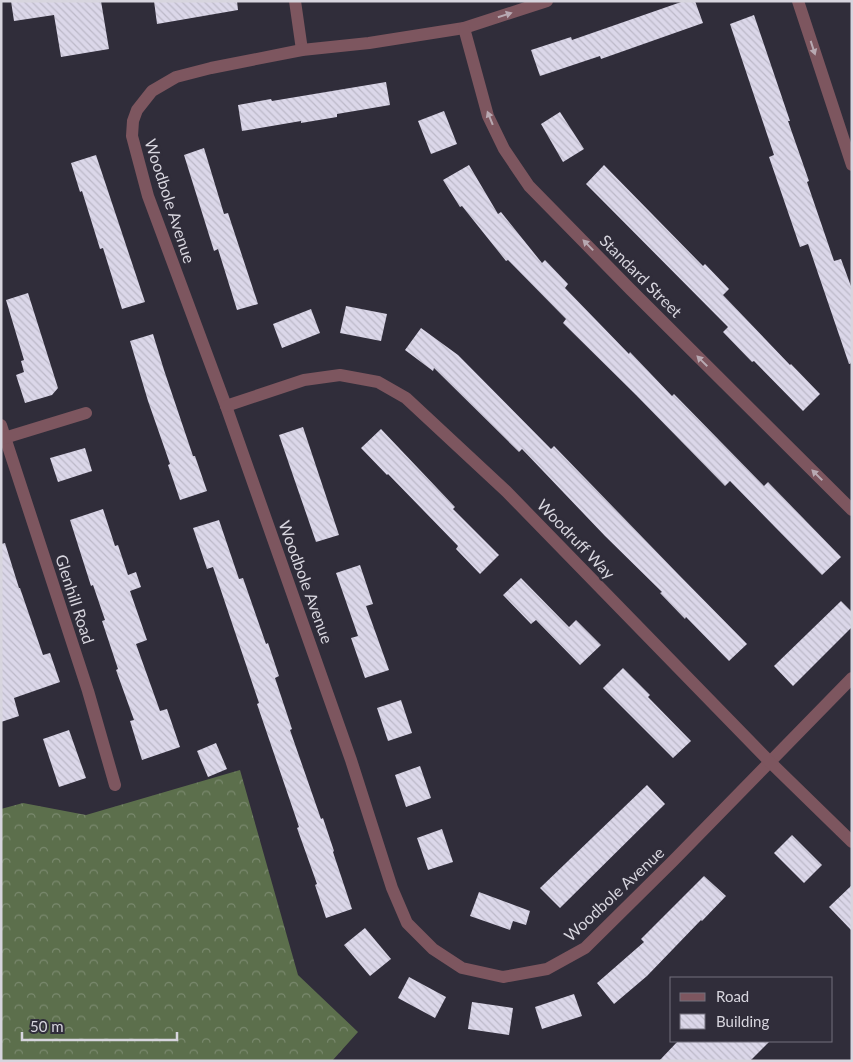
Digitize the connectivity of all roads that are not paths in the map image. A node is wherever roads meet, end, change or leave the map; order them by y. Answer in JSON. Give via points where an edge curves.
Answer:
{"nodes":[{"id":1,"x":295,"y":1,"type":"edge"},
{"id":2,"x":547,"y":1,"type":"edge"},
{"id":3,"x":798,"y":1,"type":"edge"},
{"id":4,"x":464,"y":28,"type":"junction"},
{"id":5,"x":302,"y":50,"type":"junction"},
{"id":6,"x":852,"y":165,"type":"edge"},
{"id":7,"x":226,"y":406,"type":"junction"},
{"id":8,"x":86,"y":413,"type":"dead end"},
{"id":9,"x":1,"y":425,"type":"edge"},
{"id":10,"x":3,"y":439,"type":"edge"},
{"id":11,"x":852,"y":510,"type":"edge"},
{"id":12,"x":852,"y":678,"type":"edge"},
{"id":13,"x":770,"y":762,"type":"junction"},
{"id":14,"x":115,"y":785,"type":"dead end"},
{"id":15,"x":852,"y":842,"type":"edge"}],
"edges":[{"from":1,"to":5,"type":"street"},
{"from":4,"to":2,"type":"street","name":"Woodbole Avenue","one_way":true},
{"from":3,"to":6,"type":"street","one_way":true},
{"from":4,"to":5,"type":"street","name":"Woodbole Avenue"},
{"from":11,"to":4,"type":"street","name":"Standard Street","one_way":true,"via":[[530,186],[504,149],[488,116]]},
{"from":5,"to":7,"type":"street","name":"Woodbole Avenue","via":[[176,77],[152,90],[133,120],[132,136],[148,196]]},
{"from":7,"to":13,"type":"street","name":"Woodruff Way","via":[[304,380],[340,374],[378,382],[406,398],[506,491]]},
{"from":7,"to":13,"type":"street","name":"Woodbole Avenue","via":[[351,760],[392,888],[407,923],[432,949],[462,968],[503,977],[547,969],[585,948]]},
{"from":8,"to":10,"type":"street"},
{"from":9,"to":10,"type":"street","name":"Glenhill Road"},
{"from":10,"to":14,"type":"street","name":"Glenhill Road","via":[[88,691]]},
{"from":12,"to":13,"type":"street","name":"Woodbole Avenue"},
{"from":13,"to":15,"type":"street","name":"Woodruff Way"}]}
